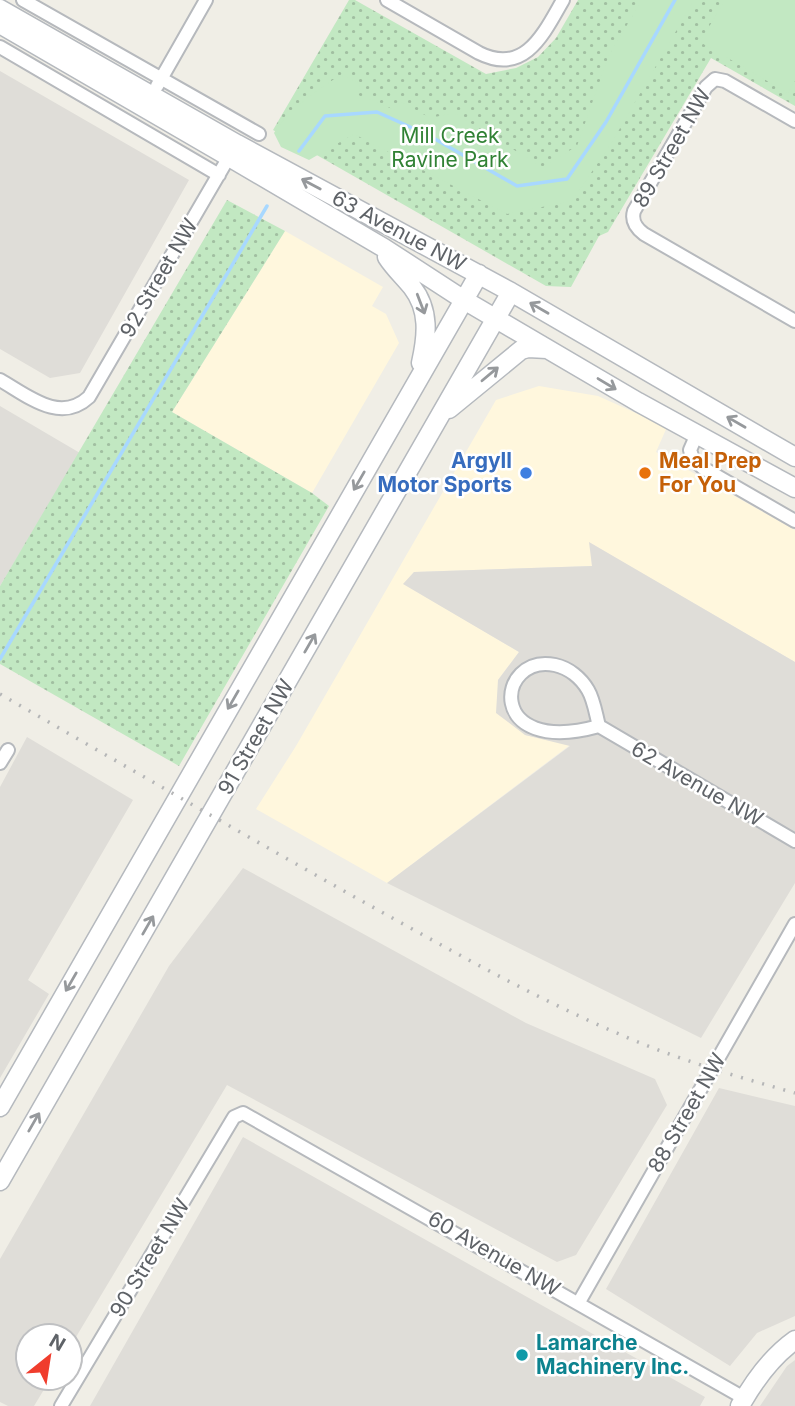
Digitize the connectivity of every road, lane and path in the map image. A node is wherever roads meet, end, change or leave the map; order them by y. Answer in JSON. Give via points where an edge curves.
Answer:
{"nodes":[{"id":1,"x":23,"y":0,"type":"edge"},
{"id":2,"x":206,"y":0,"type":"edge"},
{"id":3,"x":387,"y":0,"type":"edge"},
{"id":4,"x":563,"y":0,"type":"edge"},
{"id":5,"x":0,"y":9,"type":"edge"},
{"id":6,"x":0,"y":24,"type":"edge"},
{"id":7,"x":0,"y":47,"type":"edge"},
{"id":8,"x":161,"y":79,"type":"junction"},
{"id":9,"x":148,"y":102,"type":"junction"},
{"id":10,"x":795,"y":121,"type":"edge"},
{"id":11,"x":258,"y":134,"type":"dead end"},
{"id":12,"x":233,"y":150,"type":"junction"},
{"id":13,"x":219,"y":175,"type":"junction"},
{"id":14,"x":384,"y":248,"type":"junction"},
{"id":15,"x":479,"y":274,"type":"junction"},
{"id":16,"x":511,"y":292,"type":"junction"},
{"id":17,"x":464,"y":300,"type":"junction"},
{"id":18,"x":496,"y":319,"type":"junction"},
{"id":19,"x":795,"y":321,"type":"edge"},
{"id":20,"x":549,"y":349,"type":"junction"},
{"id":21,"x":0,"y":380,"type":"edge"},
{"id":22,"x":417,"y":380,"type":"junction"},
{"id":23,"x":438,"y":418,"type":"junction"},
{"id":24,"x":697,"y":434,"type":"junction"},
{"id":25,"x":795,"y":457,"type":"edge"},
{"id":26,"x":795,"y":488,"type":"edge"},
{"id":27,"x":795,"y":521,"type":"edge"},
{"id":28,"x":599,"y":726,"type":"junction"},
{"id":29,"x":8,"y":750,"type":"dead end"},
{"id":30,"x":0,"y":763,"type":"edge"},
{"id":31,"x":795,"y":841,"type":"edge"},
{"id":32,"x":795,"y":924,"type":"edge"},
{"id":33,"x":0,"y":1107,"type":"edge"},
{"id":34,"x":243,"y":1114,"type":"joint"},
{"id":35,"x":0,"y":1181,"type":"edge"},
{"id":36,"x":579,"y":1302,"type":"junction"},
{"id":37,"x":795,"y":1340,"type":"edge"},
{"id":38,"x":742,"y":1402,"type":"edge"},
{"id":39,"x":61,"y":1406,"type":"edge"}],
"edges":[{"from":1,"to":8,"type":"street"},
{"from":2,"to":8,"type":"street"},
{"from":3,"to":4,"type":"street","via":[[498,60],[513,58],[534,46]]},
{"from":5,"to":9,"type":"main road","name":"63 Avenue NW"},
{"from":6,"to":9,"type":"main road","name":"63 Avenue NW"},
{"from":7,"to":13,"type":"street"},
{"from":8,"to":9,"type":"street"},
{"from":8,"to":11,"type":"street"},
{"from":9,"to":12,"type":"main road","name":"63 Avenue NW"},
{"from":10,"to":19,"type":"street","name":"89 Street NW","via":[[715,79],[706,87],[632,219],[644,234]]},
{"from":12,"to":13,"type":"street","name":"92 Street NW"},
{"from":12,"to":14,"type":"main road","name":"63 Avenue NW"},
{"from":15,"to":12,"type":"main road","name":"63 Avenue NW","one_way":true},
{"from":13,"to":21,"type":"street","name":"92 Street NW","via":[[94,391],[76,407],[57,409]]},
{"from":14,"to":17,"type":"main road","name":"63 Avenue NW"},
{"from":14,"to":22,"type":"main road","one_way":true,"via":[[425,312],[425,345]]},
{"from":15,"to":16,"type":"main road","name":"63 Avenue NW"},
{"from":15,"to":17,"type":"main road","name":"91 Street NW"},
{"from":16,"to":18,"type":"main road","name":"91 Street NW"},
{"from":25,"to":16,"type":"main road","name":"63 Avenue NW","one_way":true},
{"from":17,"to":18,"type":"main road","name":"63 Avenue NW"},
{"from":17,"to":22,"type":"main road","name":"91 Street NW"},
{"from":18,"to":20,"type":"main road","name":"63 Avenue NW"},
{"from":18,"to":23,"type":"main road","name":"91 Street NW"},
{"from":23,"to":20,"type":"main road","one_way":true,"via":[[521,350]]},
{"from":20,"to":24,"type":"main road","name":"63 Avenue NW","one_way":true},
{"from":22,"to":33,"type":"main road","name":"91 Street NW","one_way":true},
{"from":35,"to":23,"type":"main road","name":"91 Street NW","one_way":true},
{"from":24,"to":26,"type":"main road","name":"63 Avenue NW"},
{"from":24,"to":27,"type":"street","via":[[690,450],[703,468]]},
{"from":28,"to":28,"type":"street","via":[[575,733],[529,727],[515,716],[510,702],[513,685],[531,666],[562,667],[589,691]]},
{"from":28,"to":31,"type":"street","name":"62 Avenue NW"},
{"from":29,"to":30,"type":"street"},
{"from":32,"to":36,"type":"street","name":"88 Street NW"},
{"from":34,"to":36,"type":"street","name":"60 Avenue NW"},
{"from":34,"to":39,"type":"street","name":"90 Street NW","via":[[234,1117]]},
{"from":36,"to":38,"type":"street","name":"60 Avenue NW"},
{"from":37,"to":38,"type":"main road","via":[[778,1352]]}]}
